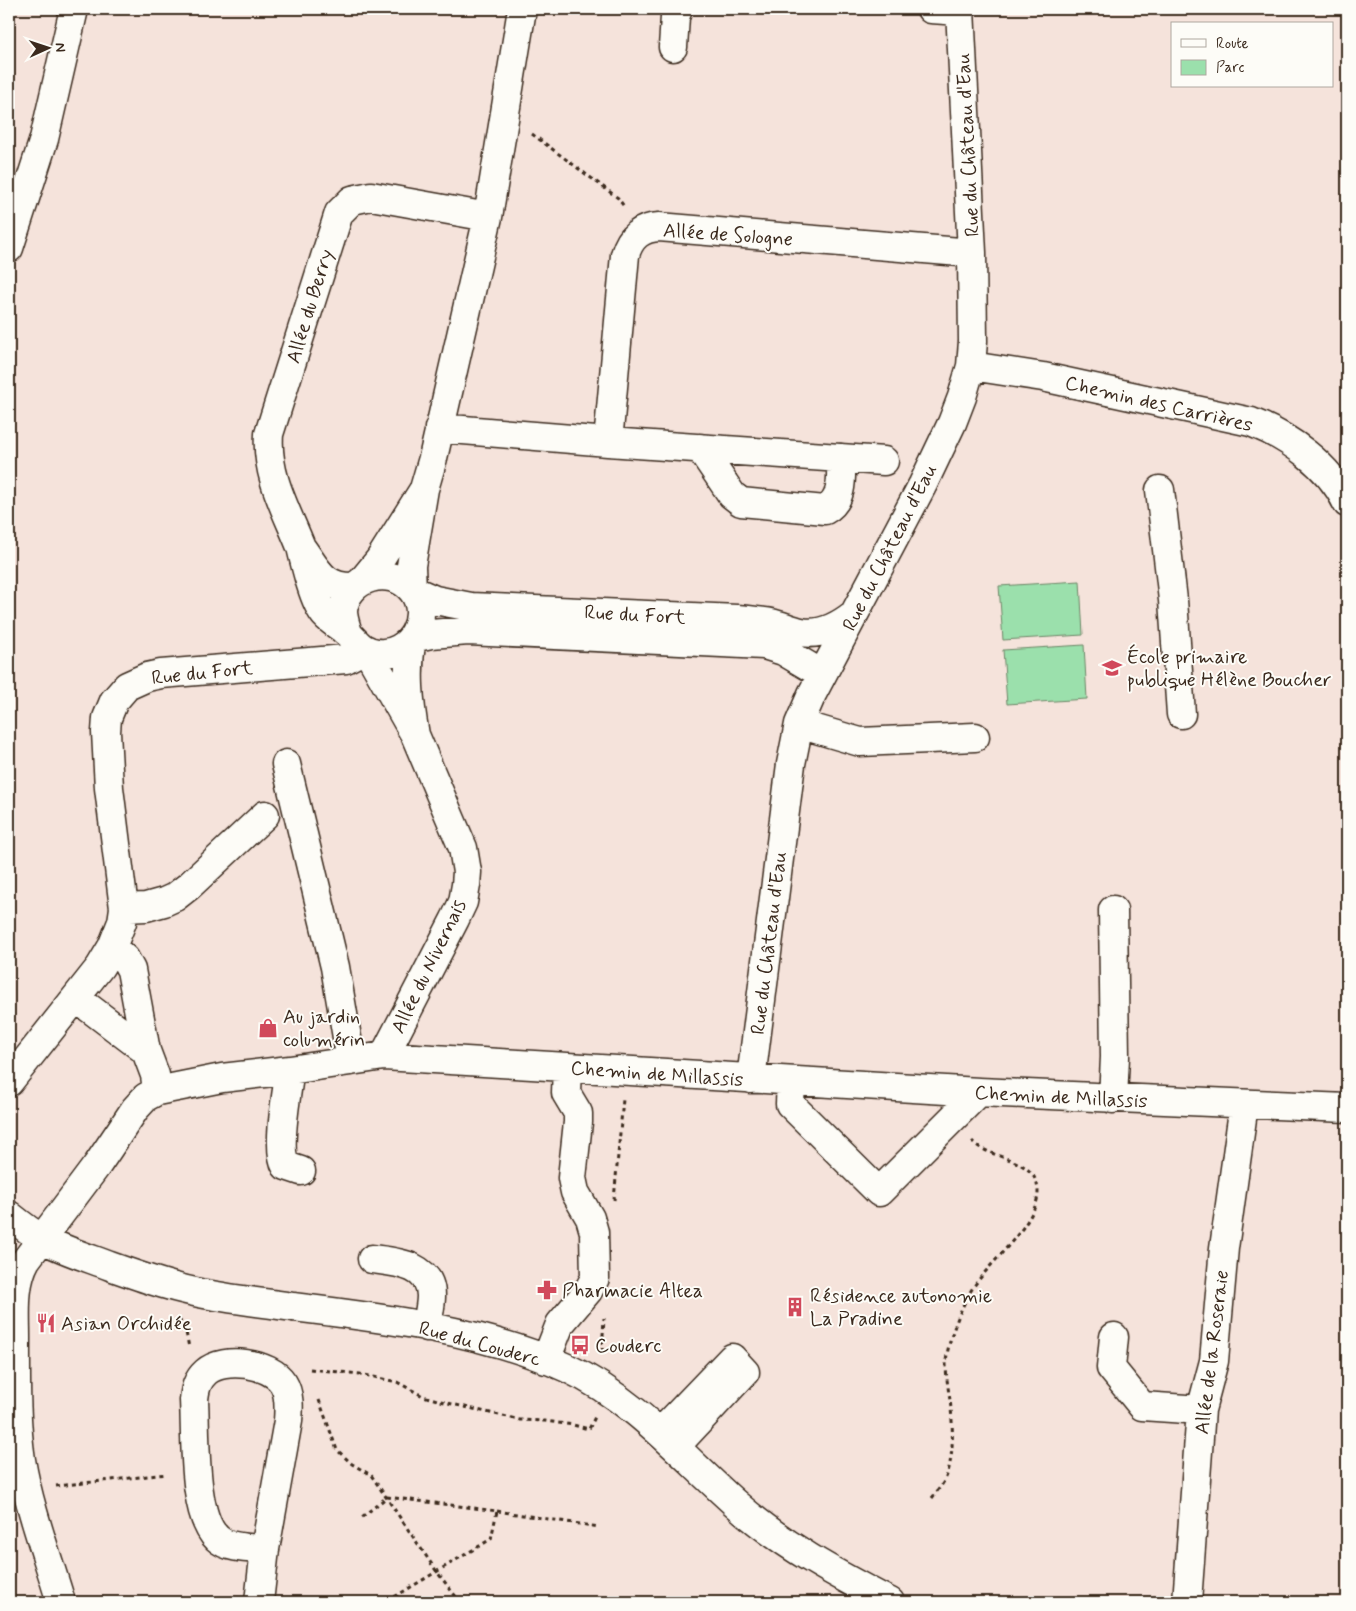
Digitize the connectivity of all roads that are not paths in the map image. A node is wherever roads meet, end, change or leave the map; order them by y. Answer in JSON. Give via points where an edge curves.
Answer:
{"nodes":[{"id":1,"x":74,"y":9,"type":"edge"},
{"id":2,"x":522,"y":9,"type":"edge"},
{"id":3,"x":678,"y":9,"type":"edge"},
{"id":4,"x":931,"y":9,"type":"edge"},
{"id":5,"x":960,"y":10,"type":"edge"},
{"id":6,"x":672,"y":47,"type":"dead end"},
{"id":7,"x":488,"y":217,"type":"junction"},
{"id":8,"x":9,"y":248,"type":"edge"},
{"id":9,"x":972,"y":253,"type":"junction"},
{"id":10,"x":970,"y":366,"type":"junction"},
{"id":11,"x":439,"y":428,"type":"junction"},
{"id":12,"x":608,"y":442,"type":"junction"},
{"id":13,"x":700,"y":448,"type":"junction"},
{"id":14,"x":841,"y":458,"type":"junction"},
{"id":15,"x":884,"y":461,"type":"dead end"},
{"id":16,"x":424,"y":489,"type":"junction"},
{"id":17,"x":1160,"y":490,"type":"dead end"},
{"id":18,"x":1347,"y":503,"type":"edge"},
{"id":19,"x":301,"y":547,"type":"junction"},
{"id":20,"x":358,"y":584,"type":"junction"},
{"id":21,"x":412,"y":590,"type":"junction"},
{"id":22,"x":854,"y":614,"type":"junction"},
{"id":23,"x":412,"y":638,"type":"junction"},
{"id":24,"x":358,"y":642,"type":"junction"},
{"id":25,"x":822,"y":674,"type":"junction"},
{"id":26,"x":1181,"y":714,"type":"dead end"},
{"id":27,"x":799,"y":724,"type":"junction"},
{"id":28,"x":415,"y":735,"type":"junction"},
{"id":29,"x":975,"y":737,"type":"dead end"},
{"id":30,"x":286,"y":764,"type":"dead end"},
{"id":31,"x":265,"y":815,"type":"dead end"},
{"id":32,"x":124,"y":908,"type":"junction"},
{"id":33,"x":1113,"y":910,"type":"dead end"},
{"id":34,"x":112,"y":947,"type":"junction"},
{"id":35,"x":76,"y":998,"type":"junction"},
{"id":36,"x":146,"y":1051,"type":"junction"},
{"id":37,"x":384,"y":1056,"type":"junction"},
{"id":38,"x":350,"y":1061,"type":"junction"},
{"id":39,"x":567,"y":1068,"type":"junction"},
{"id":40,"x":290,"y":1070,"type":"junction"},
{"id":41,"x":751,"y":1079,"type":"junction"},
{"id":42,"x":791,"y":1081,"type":"junction"},
{"id":43,"x":9,"y":1082,"type":"edge"},
{"id":44,"x":157,"y":1091,"type":"junction"},
{"id":45,"x":979,"y":1092,"type":"junction"},
{"id":46,"x":1113,"y":1098,"type":"junction"},
{"id":47,"x":1244,"y":1104,"type":"junction"},
{"id":48,"x":1347,"y":1108,"type":"edge"},
{"id":49,"x":301,"y":1171,"type":"dead end"},
{"id":50,"x":9,"y":1216,"type":"edge"},
{"id":51,"x":42,"y":1239,"type":"junction"},
{"id":52,"x":372,"y":1259,"type":"dead end"},
{"id":53,"x":427,"y":1327,"type":"junction"},
{"id":54,"x":1114,"y":1337,"type":"dead end"},
{"id":55,"x":546,"y":1360,"type":"junction"},
{"id":56,"x":1201,"y":1410,"type":"junction"},
{"id":57,"x":19,"y":1500,"type":"edge"},
{"id":58,"x":265,"y":1549,"type":"junction"},
{"id":59,"x":61,"y":1602,"type":"edge"},
{"id":60,"x":259,"y":1602,"type":"edge"},
{"id":61,"x":890,"y":1602,"type":"edge"},
{"id":62,"x":1187,"y":1602,"type":"edge"}],
"edges":[{"from":1,"to":8,"type":"street","via":[[44,139]]},
{"from":2,"to":7,"type":"street"},
{"from":3,"to":6,"type":"street","via":[[674,17]]},
{"from":4,"to":5,"type":"street"},
{"from":5,"to":9,"type":"street","name":"Rue du Château d'Eau"},
{"from":7,"to":11,"type":"street"},
{"from":7,"to":19,"type":"street","name":"Allée du Berry","via":[[370,196],[352,200],[339,213],[269,434],[270,470]]},
{"from":9,"to":10,"type":"street","name":"Rue du Château d'Eau","via":[[974,317]]},
{"from":9,"to":12,"type":"street","name":"Allée de Sologne","via":[[658,228],[641,231],[631,241],[625,255]]},
{"from":10,"to":18,"type":"street","name":"Chemin des Carrières","via":[[1043,377],[1251,422],[1279,434],[1314,461],[1332,479]]},
{"from":10,"to":22,"type":"street","name":"Rue du Château d'Eau","via":[[952,423]]},
{"from":11,"to":12,"type":"street"},
{"from":11,"to":16,"type":"street"},
{"from":12,"to":13,"type":"street"},
{"from":13,"to":14,"type":"street"},
{"from":13,"to":14,"type":"street","via":[[732,496],[741,502],[826,510],[836,502],[840,489]]},
{"from":14,"to":15,"type":"street"},
{"from":16,"to":20,"type":"street","via":[[380,559]]},
{"from":16,"to":21,"type":"street","via":[[411,566]]},
{"from":17,"to":26,"type":"street","via":[[1173,600]]},
{"from":19,"to":20,"type":"street","name":"Allée du Berry","via":[[324,578],[334,585],[342,588]]},
{"from":19,"to":24,"type":"street","name":"Allée du Berry","via":[[325,615]]},
{"from":20,"to":21,"type":"street","via":[[388,576]]},
{"from":20,"to":24,"type":"street","via":[[348,594],[343,612],[344,621]]},
{"from":21,"to":22,"type":"street","name":"Rue du Fort","via":[[435,600],[471,607],[737,619],[773,623],[802,632],[828,630]]},
{"from":21,"to":23,"type":"street","via":[[420,618]]},
{"from":22,"to":25,"type":"street","name":"Rue du Château d'Eau"},
{"from":23,"to":24,"type":"street","via":[[393,651],[376,653]]},
{"from":23,"to":25,"type":"street","name":"Rue du Fort","via":[[468,631],[764,646],[783,651]]},
{"from":23,"to":28,"type":"street","name":"Allée du Nivernais","via":[[408,694]]},
{"from":24,"to":28,"type":"street","name":"Allée du Nivernais"},
{"from":24,"to":32,"type":"street","name":"Rue du Fort","via":[[357,653],[346,659],[161,674],[136,682],[120,692],[107,718],[106,732],[108,788]]},
{"from":25,"to":27,"type":"street","name":"Rue du Château d'Eau"},
{"from":27,"to":29,"type":"street","via":[[860,742]]},
{"from":27,"to":41,"type":"street","name":"Rue du Château d'Eau","via":[[791,764]]},
{"from":28,"to":37,"type":"street","name":"Allée du Nivernais","via":[[463,848],[466,885],[455,919]]},
{"from":30,"to":38,"type":"street","via":[[335,967]]},
{"from":31,"to":32,"type":"street","via":[[175,897],[146,907]]},
{"from":32,"to":34,"type":"street","name":"Rue du Fort"},
{"from":33,"to":46,"type":"street"},
{"from":34,"to":35,"type":"street","name":"Rue du Fort"},
{"from":34,"to":36,"type":"street","via":[[131,970]]},
{"from":35,"to":36,"type":"street"},
{"from":35,"to":43,"type":"street","name":"Rue du Fort"},
{"from":36,"to":44,"type":"street"},
{"from":37,"to":38,"type":"street","name":"Chemin de Millassis"},
{"from":37,"to":39,"type":"street","name":"Chemin de Millassis"},
{"from":38,"to":40,"type":"street","name":"Chemin de Millassis"},
{"from":39,"to":41,"type":"street","name":"Chemin de Millassis"},
{"from":39,"to":55,"type":"street","via":[[566,1094],[578,1113],[572,1178],[575,1192],[594,1232],[595,1278],[588,1292],[560,1324]]},
{"from":40,"to":44,"type":"street","name":"Chemin de Millassis","via":[[222,1078]]},
{"from":40,"to":49,"type":"street","via":[[282,1154],[286,1166]]},
{"from":41,"to":42,"type":"street","name":"Chemin de Millassis"},
{"from":42,"to":45,"type":"street","name":"Chemin de Millassis"},
{"from":42,"to":45,"type":"street","via":[[790,1104],[879,1192]]},
{"from":44,"to":51,"type":"street","name":"Chemin de Millassis","via":[[146,1097],[131,1115]]},
{"from":45,"to":46,"type":"street","name":"Chemin de Millassis"},
{"from":46,"to":47,"type":"street","name":"Chemin de Millassis"},
{"from":47,"to":48,"type":"street","name":"Chemin de Millassis"},
{"from":47,"to":56,"type":"street","name":"Allée de la Roseraie","via":[[1224,1248],[1214,1361]]},
{"from":50,"to":51,"type":"street","name":"Rue du Couderc"},
{"from":51,"to":53,"type":"street","name":"Rue du Couderc","via":[[157,1282],[195,1292]]},
{"from":51,"to":57,"type":"street","name":"Chemin de Millassis","via":[[23,1266],[17,1297]]},
{"from":52,"to":53,"type":"street","via":[[404,1263],[421,1273],[431,1296]]},
{"from":53,"to":55,"type":"street","name":"Rue du Couderc","via":[[496,1343]]},
{"from":54,"to":56,"type":"street","via":[[1111,1368],[1142,1406]]},
{"from":55,"to":61,"type":"street","name":"Rue du Couderc","via":[[608,1390],[668,1440],[737,1505],[776,1535]]},
{"from":56,"to":62,"type":"street","name":"Allée de la Roseraie"},
{"from":57,"to":59,"type":"street","name":"Chemin de Millassis"},
{"from":58,"to":58,"type":"street","via":[[240,1547],[217,1539],[205,1522],[201,1508],[195,1391],[201,1377],[219,1365],[259,1366],[277,1375],[284,1384],[288,1421]]},
{"from":58,"to":60,"type":"street"}]}
